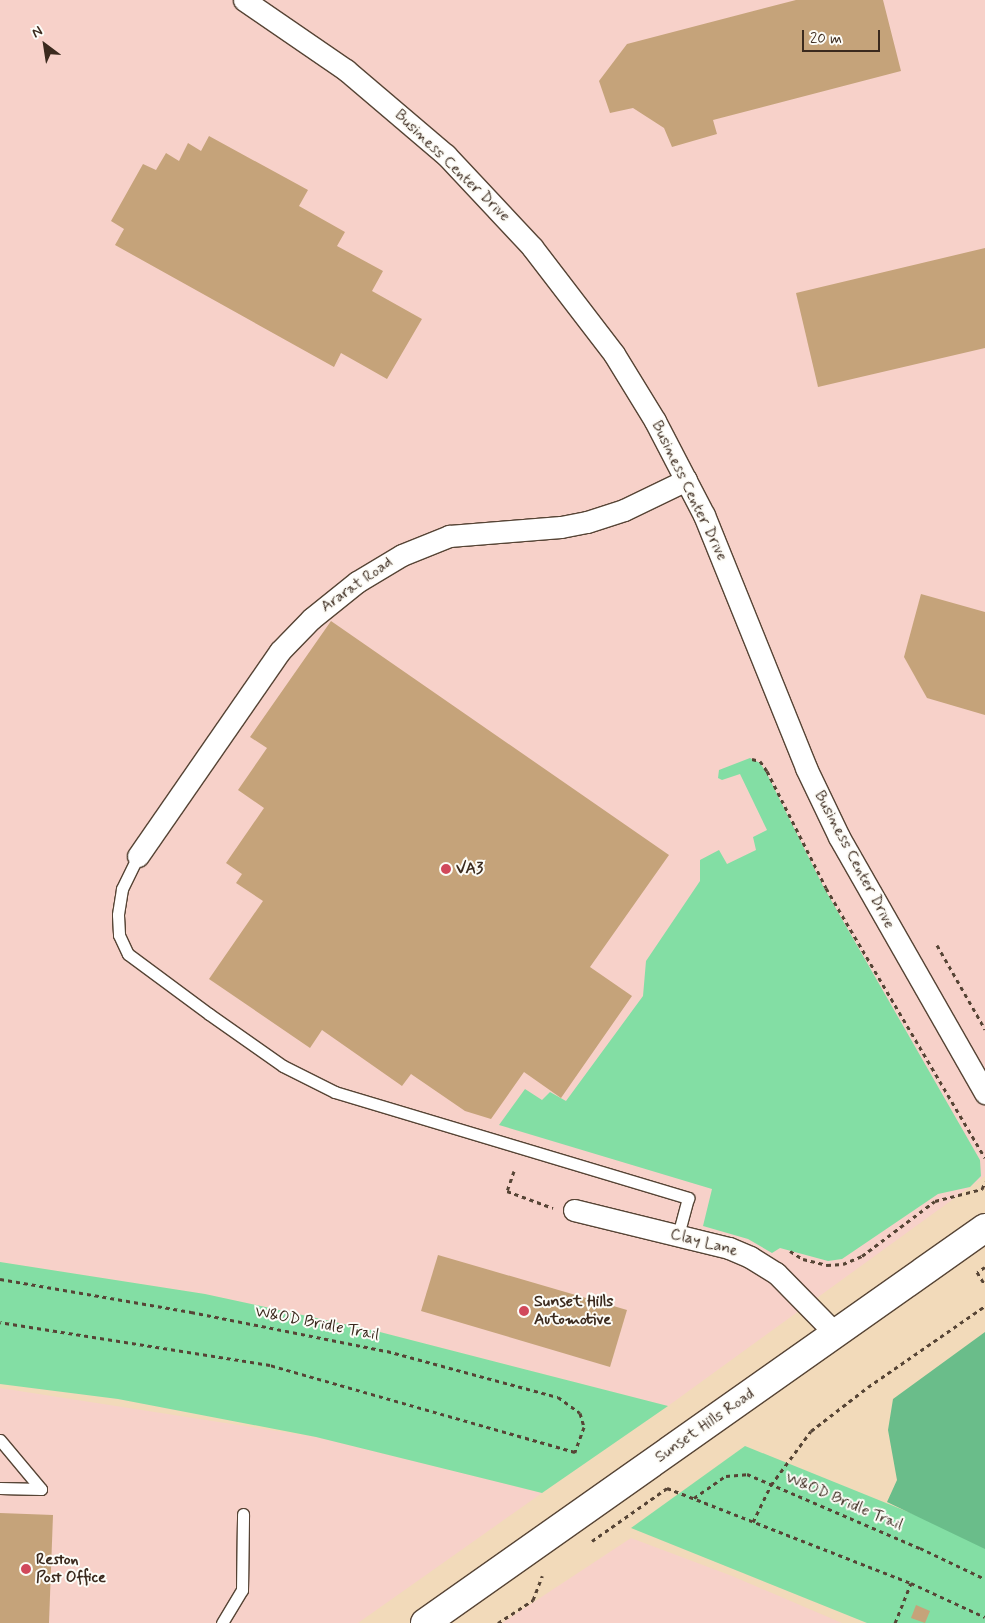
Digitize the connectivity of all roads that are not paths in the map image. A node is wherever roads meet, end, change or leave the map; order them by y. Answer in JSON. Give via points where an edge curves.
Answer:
{"nodes":[{"id":1,"x":244,"y":0,"type":"edge"},
{"id":2,"x":686,"y":480,"type":"junction"},
{"id":3,"x":138,"y":856,"type":"joint"},
{"id":4,"x":985,"y":1092,"type":"edge"},
{"id":5,"x":565,"y":1210,"type":"road end"},
{"id":6,"x":985,"y":1228,"type":"edge"},
{"id":7,"x":678,"y":1236,"type":"junction"},
{"id":8,"x":836,"y":1334,"type":"junction"},
{"id":9,"x":0,"y":1440,"type":"edge"},
{"id":10,"x":0,"y":1488,"type":"edge"},
{"id":11,"x":244,"y":1514,"type":"dead end"},
{"id":12,"x":222,"y":1623,"type":"edge"},
{"id":13,"x":425,"y":1623,"type":"edge"}],
"edges":[{"from":1,"to":2,"type":"street","name":"Business Center Drive","via":[[309,42],[384,99],[446,155],[498,209],[594,325],[638,391]]},
{"from":2,"to":3,"type":"street","name":"Ararat Road","via":[[624,510],[587,522],[544,529],[449,536],[402,555],[357,582],[311,618],[280,651]]},
{"from":2,"to":4,"type":"street","name":"Business Center Drive","via":[[724,561],[806,768],[839,837]]},
{"from":3,"to":7,"type":"lane","via":[[122,889],[119,936],[128,954],[209,1014],[283,1066],[335,1092],[688,1198]]},
{"from":5,"to":7,"type":"street","name":"Clay Lane"},
{"from":6,"to":8,"type":"main road","name":"Sunset Hills Road"},
{"from":7,"to":8,"type":"street","name":"Clay Lane","via":[[730,1248],[764,1265],[776,1273]]},
{"from":8,"to":13,"type":"main road","name":"Sunset Hills Road"},
{"from":9,"to":10,"type":"lane","via":[[41,1489]]},
{"from":11,"to":12,"type":"lane","via":[[242,1590]]}]}
